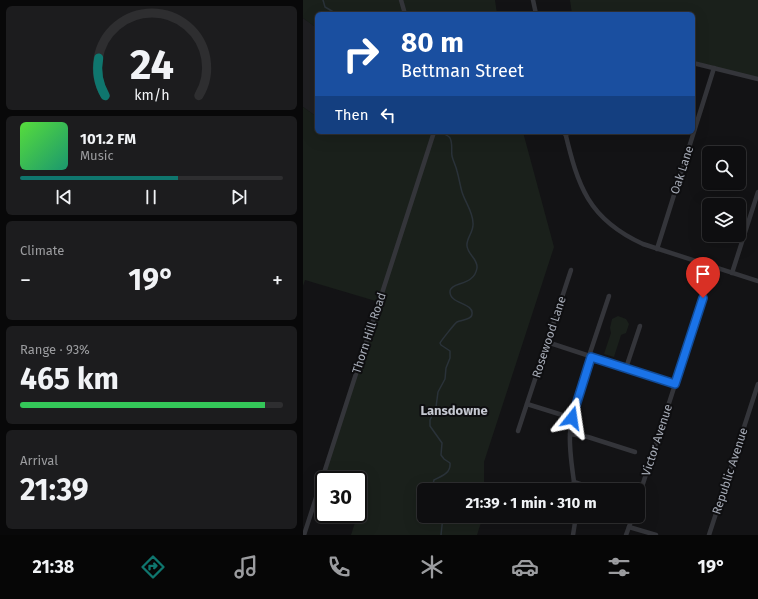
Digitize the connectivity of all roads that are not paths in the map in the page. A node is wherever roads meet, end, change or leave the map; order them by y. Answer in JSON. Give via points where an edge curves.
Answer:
{"nodes":[{"id":1,"x":401,"y":0,"type":"edge"},
{"id":2,"x":533,"y":0,"type":"edge"},
{"id":3,"x":404,"y":12,"type":"edge"},
{"id":4,"x":536,"y":12,"type":"edge"},
{"id":5,"x":695,"y":63,"type":"edge"},
{"id":6,"x":714,"y":68,"type":"junction"},
{"id":7,"x":758,"y":79,"type":"edge"},
{"id":8,"x":695,"y":128,"type":"edge"},
{"id":9,"x":433,"y":134,"type":"edge"},
{"id":10,"x":565,"y":134,"type":"edge"},
{"id":11,"x":693,"y":134,"type":"edge"},
{"id":12,"x":758,"y":192,"type":"edge"},
{"id":13,"x":657,"y":249,"type":"junction"},
{"id":14,"x":713,"y":267,"type":"junction"},
{"id":15,"x":571,"y":270,"type":"dead end"},
{"id":16,"x":732,"y":273,"type":"junction"},
{"id":17,"x":758,"y":281,"type":"edge"},
{"id":18,"x":609,"y":296,"type":"dead end"},
{"id":19,"x":640,"y":326,"type":"dead end"},
{"id":20,"x":547,"y":342,"type":"junction"},
{"id":21,"x":590,"y":356,"type":"junction"},
{"id":22,"x":626,"y":368,"type":"junction"},
{"id":23,"x":675,"y":384,"type":"junction"},
{"id":24,"x":758,"y":384,"type":"edge"},
{"id":25,"x":527,"y":404,"type":"junction"},
{"id":26,"x":572,"y":418,"type":"junction"},
{"id":27,"x":518,"y":431,"type":"dead end"},
{"id":28,"x":570,"y":434,"type":"junction"},
{"id":29,"x":635,"y":452,"type":"dead end"},
{"id":30,"x":574,"y":482,"type":"joint"},
{"id":31,"x":577,"y":483,"type":"edge"},
{"id":32,"x":643,"y":483,"type":"edge"},
{"id":33,"x":574,"y":523,"type":"edge"},
{"id":34,"x":631,"y":523,"type":"edge"},
{"id":35,"x":629,"y":528,"type":"junction"},
{"id":36,"x":304,"y":535,"type":"edge"},
{"id":37,"x":573,"y":535,"type":"edge"},
{"id":38,"x":626,"y":535,"type":"edge"},
{"id":39,"x":656,"y":535,"type":"edge"},
{"id":40,"x":709,"y":535,"type":"edge"}],
"edges":[{"from":1,"to":3,"type":"street"},
{"from":2,"to":4,"type":"street"},
{"from":5,"to":6,"type":"street"},
{"from":6,"to":7,"type":"street"},
{"from":6,"to":8,"type":"street","name":"Oak Lane"},
{"from":9,"to":36,"type":"street","name":"Thorn Hill Road"},
{"from":10,"to":13,"type":"street","via":[[578,180],[596,210],[623,234]]},
{"from":11,"to":13,"type":"street","name":"Oak Lane"},
{"from":12,"to":16,"type":"street"},
{"from":13,"to":14,"type":"street"},
{"from":14,"to":16,"type":"street"},
{"from":14,"to":23,"type":"street","name":"Victor Avenue"},
{"from":15,"to":20,"type":"street","name":"Rosewood Lane"},
{"from":16,"to":17,"type":"street"},
{"from":18,"to":21,"type":"street"},
{"from":19,"to":22,"type":"street"},
{"from":20,"to":21,"type":"street"},
{"from":20,"to":25,"type":"street","name":"Rosewood Lane"},
{"from":21,"to":22,"type":"street"},
{"from":21,"to":26,"type":"street"},
{"from":22,"to":23,"type":"street"},
{"from":23,"to":32,"type":"street","name":"Victor Avenue"},
{"from":24,"to":40,"type":"street","name":"Republic Avenue"},
{"from":25,"to":26,"type":"street"},
{"from":25,"to":27,"type":"street","name":"Rosewood Lane"},
{"from":26,"to":28,"type":"street"},
{"from":28,"to":29,"type":"street"},
{"from":28,"to":30,"type":"street"},
{"from":30,"to":31,"type":"street"},
{"from":33,"to":37,"type":"street"},
{"from":34,"to":35,"type":"street"},
{"from":35,"to":38,"type":"street"},
{"from":35,"to":39,"type":"street"}]}
